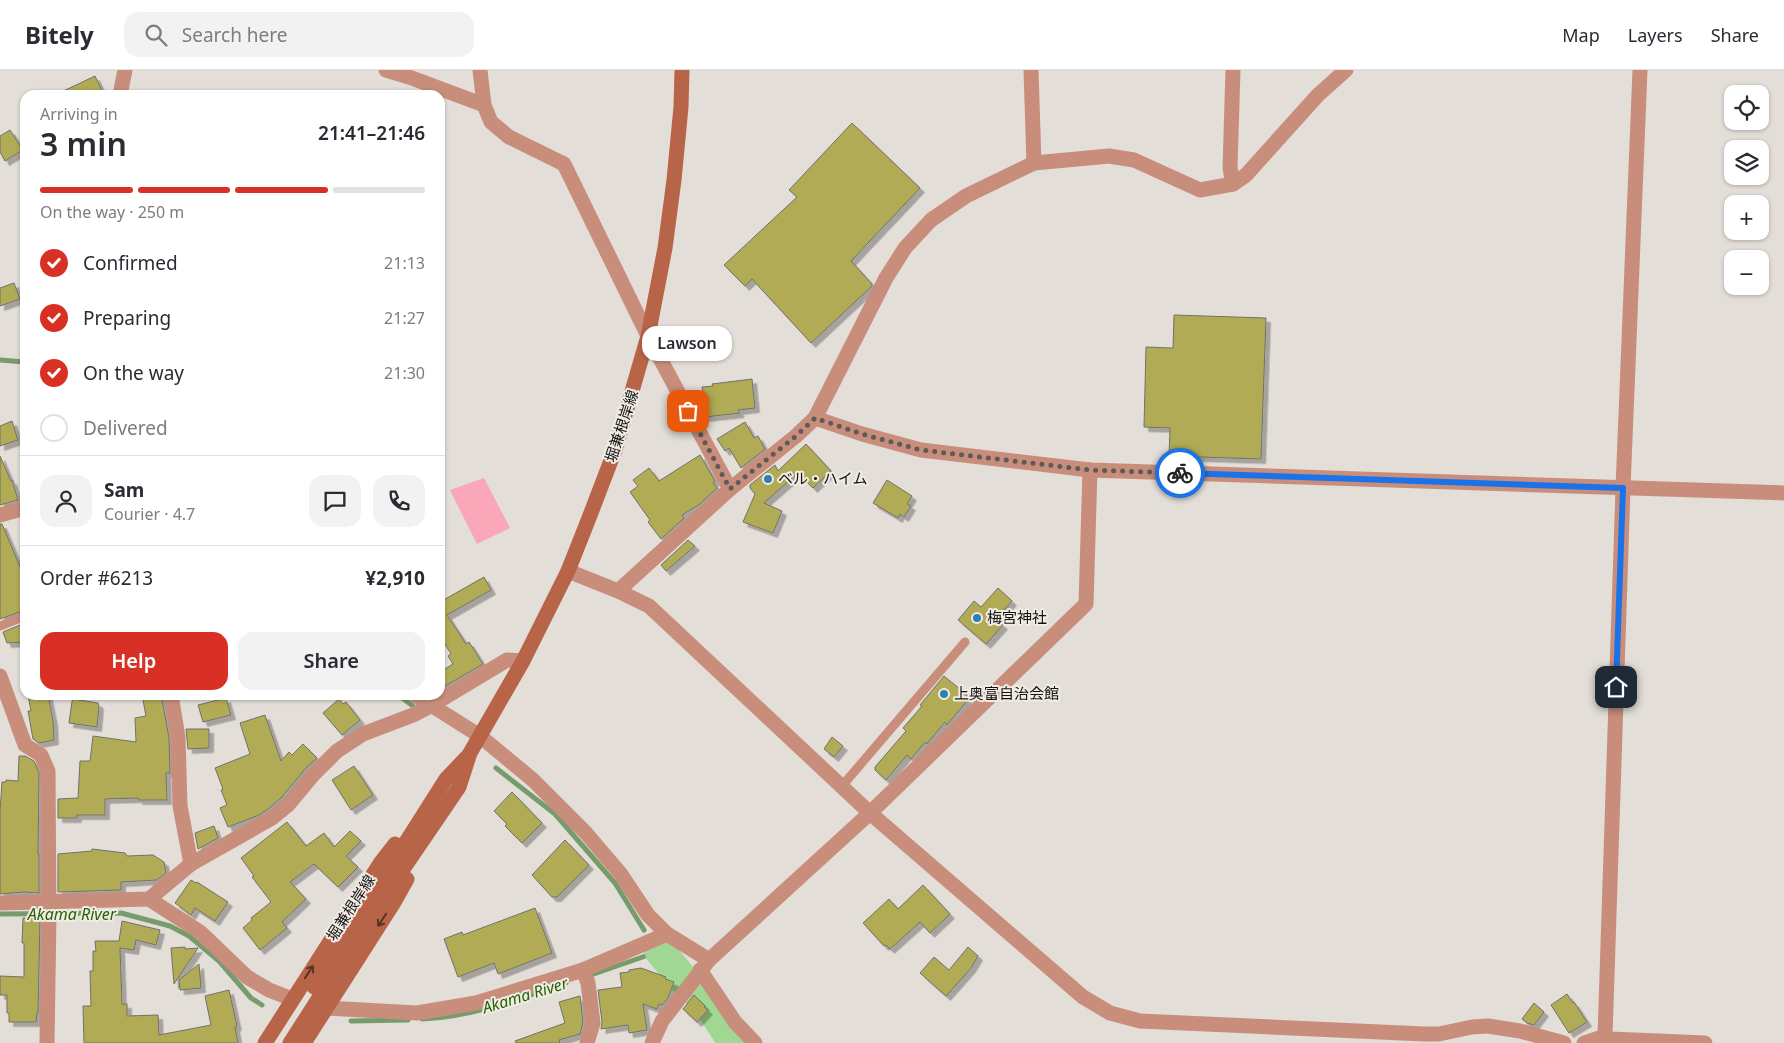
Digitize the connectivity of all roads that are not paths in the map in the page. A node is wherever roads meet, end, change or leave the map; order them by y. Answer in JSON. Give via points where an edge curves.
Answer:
{"nodes":[{"id":1,"x":125,"y":70,"type":"edge"},
{"id":2,"x":386,"y":70,"type":"edge"},
{"id":3,"x":480,"y":70,"type":"edge"},
{"id":4,"x":682,"y":70,"type":"edge"},
{"id":5,"x":1031,"y":70,"type":"edge"},
{"id":6,"x":1233,"y":70,"type":"edge"},
{"id":7,"x":1346,"y":70,"type":"edge"},
{"id":8,"x":1640,"y":70,"type":"edge"},
{"id":9,"x":121,"y":90,"type":"edge"},
{"id":10,"x":484,"y":105,"type":"junction"},
{"id":11,"x":1034,"y":163,"type":"junction"},
{"id":12,"x":1233,"y":184,"type":"junction"},
{"id":13,"x":648,"y":336,"type":"junction"},
{"id":14,"x":815,"y":418,"type":"junction"},
{"id":15,"x":1090,"y":470,"type":"junction"},
{"id":16,"x":1623,"y":488,"type":"junction"},
{"id":17,"x":730,"y":489,"type":"junction"},
{"id":18,"x":1784,"y":493,"type":"edge"},
{"id":19,"x":20,"y":509,"type":"edge"},
{"id":20,"x":0,"y":515,"type":"edge"},
{"id":21,"x":568,"y":571,"type":"junction"},
{"id":22,"x":618,"y":591,"type":"junction"},
{"id":23,"x":20,"y":618,"type":"edge"},
{"id":24,"x":0,"y":626,"type":"edge"},
{"id":25,"x":964,"y":642,"type":"dead end"},
{"id":26,"x":523,"y":661,"type":"junction"},
{"id":27,"x":0,"y":676,"type":"edge"},
{"id":28,"x":445,"y":697,"type":"edge"},
{"id":29,"x":172,"y":700,"type":"edge"},
{"id":30,"x":417,"y":700,"type":"edge"},
{"id":31,"x":440,"y":700,"type":"edge"},
{"id":32,"x":423,"y":710,"type":"junction"},
{"id":33,"x":480,"y":736,"type":"junction"},
{"id":34,"x":452,"y":783,"type":"junction"},
{"id":35,"x":842,"y":786,"type":"junction"},
{"id":36,"x":870,"y":813,"type":"junction"},
{"id":37,"x":191,"y":864,"type":"junction"},
{"id":38,"x":149,"y":899,"type":"junction"},
{"id":39,"x":0,"y":903,"type":"edge"},
{"id":40,"x":49,"y":909,"type":"junction"},
{"id":41,"x":667,"y":934,"type":"junction"},
{"id":42,"x":705,"y":966,"type":"junction"},
{"id":43,"x":585,"y":977,"type":"junction"},
{"id":44,"x":292,"y":999,"type":"junction"},
{"id":45,"x":326,"y":1008,"type":"junction"},
{"id":46,"x":1605,"y":1036,"type":"junction"},
{"id":47,"x":47,"y":1043,"type":"edge"},
{"id":48,"x":264,"y":1043,"type":"edge"},
{"id":49,"x":278,"y":1043,"type":"edge"},
{"id":50,"x":290,"y":1043,"type":"edge"},
{"id":51,"x":304,"y":1043,"type":"edge"},
{"id":52,"x":588,"y":1043,"type":"edge"},
{"id":53,"x":652,"y":1043,"type":"edge"},
{"id":54,"x":755,"y":1043,"type":"edge"},
{"id":55,"x":1564,"y":1043,"type":"edge"},
{"id":56,"x":1584,"y":1043,"type":"edge"},
{"id":57,"x":1705,"y":1043,"type":"edge"}],
"edges":[{"from":1,"to":9,"type":"street"},
{"from":2,"to":10,"type":"street"},
{"from":3,"to":10,"type":"street"},
{"from":4,"to":13,"type":"main road","name":"堀兼根岸線","via":[[674,180]]},
{"from":5,"to":11,"type":"street"},
{"from":6,"to":12,"type":"street","via":[[1230,168]]},
{"from":7,"to":12,"type":"street","via":[[1318,95],[1246,175]]},
{"from":8,"to":16,"type":"street"},
{"from":10,"to":13,"type":"street","via":[[491,122],[509,137],[564,164]]},
{"from":11,"to":12,"type":"street","via":[[1110,156],[1134,160],[1200,190]]},
{"from":11,"to":14,"type":"street","via":[[966,196],[931,220],[905,248],[886,278]]},
{"from":13,"to":17,"type":"street"},
{"from":13,"to":21,"type":"main road","name":"堀兼根岸線","via":[[615,450]]},
{"from":14,"to":15,"type":"street","via":[[921,450]]},
{"from":14,"to":17,"type":"street"},
{"from":15,"to":16,"type":"street"},
{"from":15,"to":36,"type":"street","via":[[1086,604]]},
{"from":16,"to":18,"type":"street"},
{"from":16,"to":46,"type":"street"},
{"from":17,"to":22,"type":"street"},
{"from":19,"to":20,"type":"street"},
{"from":21,"to":22,"type":"street"},
{"from":21,"to":26,"type":"main road","name":"堀兼根岸線"},
{"from":22,"to":35,"type":"street","via":[[649,606]]},
{"from":23,"to":24,"type":"lane"},
{"from":25,"to":35,"type":"lane"},
{"from":26,"to":28,"type":"street","via":[[507,660]]},
{"from":26,"to":33,"type":"main road","name":"堀兼根岸線"},
{"from":27,"to":40,"type":"street","via":[[25,745],[41,754],[48,770]]},
{"from":29,"to":37,"type":"street","via":[[178,738],[180,806]]},
{"from":30,"to":32,"type":"street"},
{"from":31,"to":32,"type":"street"},
{"from":32,"to":33,"type":"street"},
{"from":32,"to":37,"type":"street","via":[[363,734],[337,750],[288,805],[272,818]]},
{"from":33,"to":34,"type":"main road","name":"堀兼根岸線"},
{"from":33,"to":41,"type":"street","via":[[533,780],[585,832],[620,873],[648,915]]},
{"from":44,"to":34,"type":"main road","name":"堀兼根岸線","one_way":true,"via":[[381,862]]},
{"from":34,"to":45,"type":"main road","name":"堀兼根岸線","one_way":true,"via":[[393,904]]},
{"from":34,"to":49,"type":"main road","name":"堀兼根岸線"},
{"from":34,"to":50,"type":"main road","name":"堀兼根岸線"},
{"from":35,"to":36,"type":"street"},
{"from":36,"to":42,"type":"street"},
{"from":36,"to":55,"type":"street","via":[[1083,998],[1110,1012],[1140,1020],[1424,1034],[1488,1026]]},
{"from":37,"to":38,"type":"street"},
{"from":38,"to":40,"type":"street"},
{"from":38,"to":44,"type":"street","via":[[200,932],[246,977]]},
{"from":39,"to":40,"type":"street"},
{"from":40,"to":47,"type":"street"},
{"from":41,"to":42,"type":"street"},
{"from":41,"to":43,"type":"street"},
{"from":42,"to":53,"type":"street","via":[[662,1021]]},
{"from":42,"to":54,"type":"street","via":[[735,1022]]},
{"from":43,"to":45,"type":"street","via":[[476,1003],[417,1013]]},
{"from":43,"to":52,"type":"street","via":[[593,1023]]},
{"from":44,"to":48,"type":"main road","name":"堀兼根岸線"},
{"from":45,"to":51,"type":"main road","name":"堀兼根岸線"},
{"from":46,"to":56,"type":"street"},
{"from":46,"to":57,"type":"street","via":[[1610,1039]]}]}
